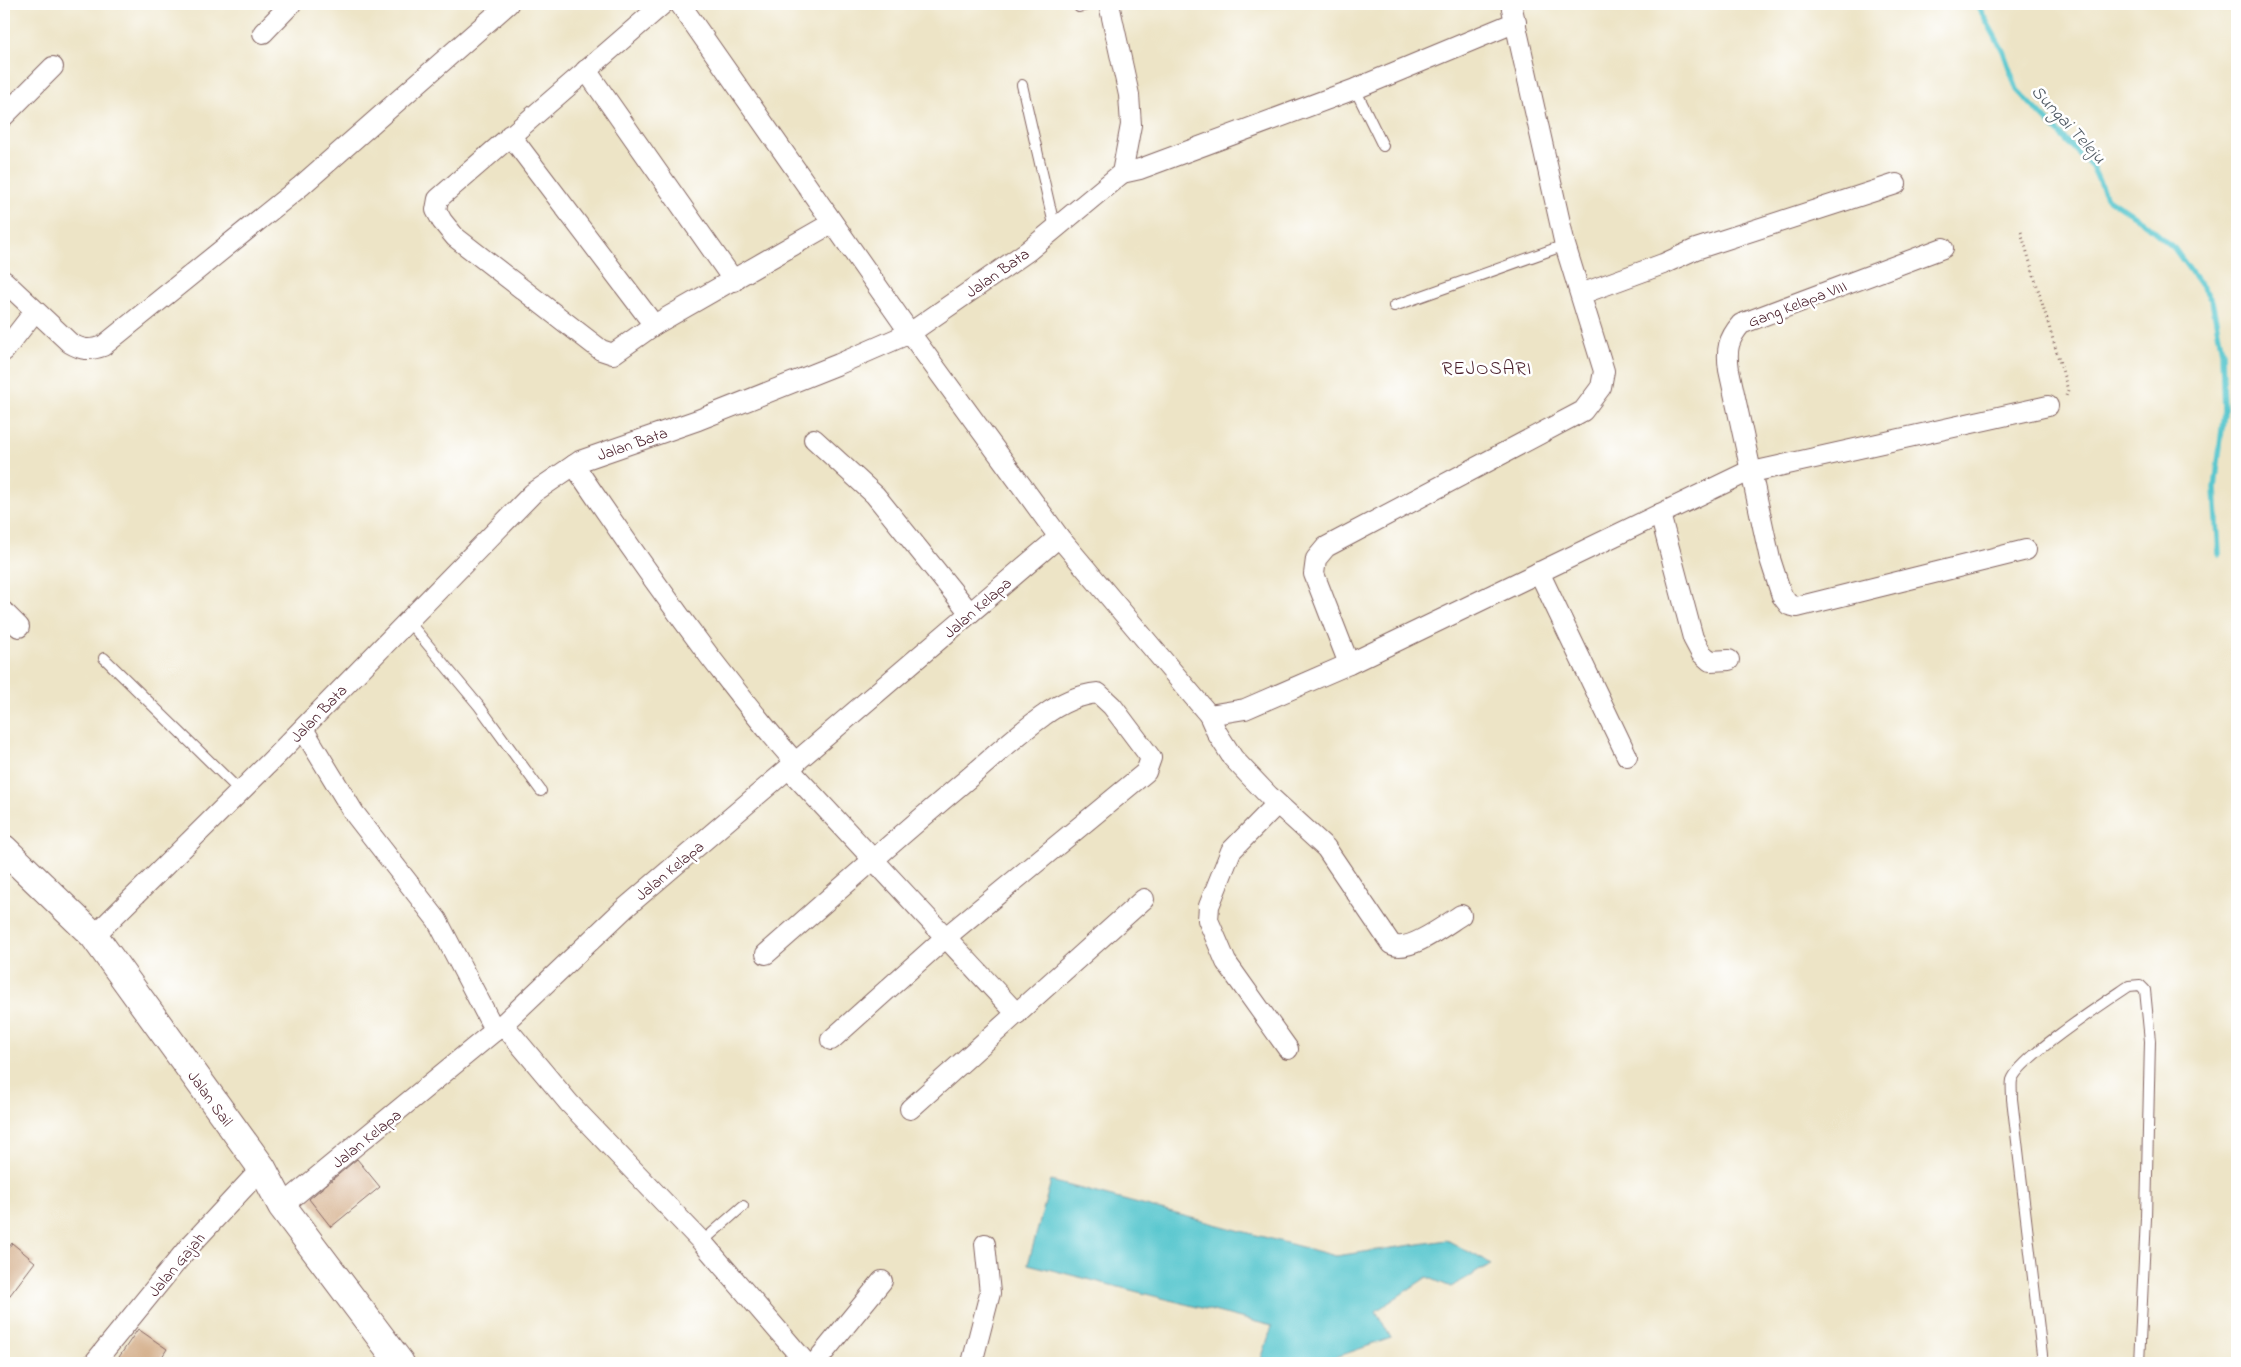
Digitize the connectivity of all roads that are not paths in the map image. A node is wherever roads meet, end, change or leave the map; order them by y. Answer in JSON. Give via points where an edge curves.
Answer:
{"nodes":[{"id":1,"x":291,"y":4,"type":"edge"},
{"id":2,"x":508,"y":4,"type":"edge"},
{"id":3,"x":662,"y":4,"type":"edge"},
{"id":4,"x":680,"y":4,"type":"edge"},
{"id":5,"x":1091,"y":4,"type":"edge"},
{"id":6,"x":1110,"y":4,"type":"edge"},
{"id":7,"x":1079,"y":7,"type":"dead end"},
{"id":8,"x":1514,"y":13,"type":"edge"},
{"id":9,"x":263,"y":33,"type":"dead end"},
{"id":10,"x":54,"y":66,"type":"dead end"},
{"id":11,"x":586,"y":70,"type":"junction"},
{"id":12,"x":1022,"y":85,"type":"dead end"},
{"id":13,"x":1355,"y":89,"type":"junction"},
{"id":14,"x":4,"y":116,"type":"edge"},
{"id":15,"x":510,"y":134,"type":"junction"},
{"id":16,"x":1383,"y":146,"type":"dead end"},
{"id":17,"x":1122,"y":173,"type":"junction"},
{"id":18,"x":1896,"y":184,"type":"dead end"},
{"id":19,"x":832,"y":223,"type":"junction"},
{"id":20,"x":1055,"y":229,"type":"junction"},
{"id":21,"x":1565,"y":245,"type":"junction"},
{"id":22,"x":1943,"y":248,"type":"dead end"},
{"id":23,"x":4,"y":281,"type":"edge"},
{"id":24,"x":734,"y":281,"type":"junction"},
{"id":25,"x":1581,"y":294,"type":"junction"},
{"id":26,"x":1394,"y":306,"type":"dead end"},
{"id":27,"x":35,"y":311,"type":"junction"},
{"id":28,"x":654,"y":325,"type":"junction"},
{"id":29,"x":910,"y":333,"type":"junction"},
{"id":30,"x":4,"y":351,"type":"edge"},
{"id":31,"x":2048,"y":406,"type":"road end"},
{"id":32,"x":814,"y":439,"type":"dead end"},
{"id":33,"x":574,"y":466,"type":"junction"},
{"id":34,"x":1752,"y":472,"type":"junction"},
{"id":35,"x":1660,"y":514,"type":"junction"},
{"id":36,"x":1059,"y":537,"type":"junction"},
{"id":37,"x":2026,"y":550,"type":"dead end"},
{"id":38,"x":1539,"y":572,"type":"junction"},
{"id":39,"x":4,"y":612,"type":"edge"},
{"id":40,"x":970,"y":613,"type":"junction"},
{"id":41,"x":408,"y":621,"type":"junction"},
{"id":42,"x":19,"y":627,"type":"dead end"},
{"id":43,"x":104,"y":658,"type":"dead end"},
{"id":44,"x":1729,"y":660,"type":"dead end"},
{"id":45,"x":1349,"y":664,"type":"junction"},
{"id":46,"x":1209,"y":715,"type":"junction"},
{"id":47,"x":303,"y":729,"type":"junction"},
{"id":48,"x":1627,"y":756,"type":"dead end"},
{"id":49,"x":792,"y":766,"type":"junction"},
{"id":50,"x":541,"y":790,"type":"dead end"},
{"id":51,"x":240,"y":791,"type":"junction"},
{"id":52,"x":1277,"y":804,"type":"junction"},
{"id":53,"x":4,"y":849,"type":"edge"},
{"id":54,"x":874,"y":859,"type":"junction"},
{"id":55,"x":1144,"y":899,"type":"dead end"},
{"id":56,"x":1460,"y":915,"type":"dead end"},
{"id":57,"x":94,"y":936,"type":"junction"},
{"id":58,"x":946,"y":937,"type":"junction"},
{"id":59,"x":766,"y":954,"type":"dead end"},
{"id":60,"x":1017,"y":1014,"type":"junction"},
{"id":61,"x":499,"y":1027,"type":"junction"},
{"id":62,"x":831,"y":1040,"type":"dead end"},
{"id":63,"x":1288,"y":1049,"type":"dead end"},
{"id":64,"x":910,"y":1109,"type":"dead end"},
{"id":65,"x":262,"y":1168,"type":"junction"},
{"id":66,"x":282,"y":1206,"type":"junction"},
{"id":67,"x":743,"y":1206,"type":"dead end"},
{"id":68,"x":702,"y":1242,"type":"junction"},
{"id":69,"x":985,"y":1244,"type":"dead end"},
{"id":70,"x":882,"y":1281,"type":"dead end"},
{"id":71,"x":94,"y":1363,"type":"edge"},
{"id":72,"x":400,"y":1363,"type":"edge"},
{"id":73,"x":806,"y":1363,"type":"edge"},
{"id":74,"x":814,"y":1363,"type":"edge"},
{"id":75,"x":972,"y":1363,"type":"edge"},
{"id":76,"x":2043,"y":1363,"type":"edge"},
{"id":77,"x":2139,"y":1363,"type":"edge"}],
"edges":[{"from":1,"to":9,"type":"street"},
{"from":2,"to":27,"type":"street","via":[[301,186],[103,346],[92,350],[80,349]]},
{"from":3,"to":11,"type":"street"},
{"from":4,"to":19,"type":"street"},
{"from":5,"to":7,"type":"lane"},
{"from":6,"to":17,"type":"street","via":[[1131,125]]},
{"from":8,"to":13,"type":"street"},
{"from":8,"to":21,"type":"street"},
{"from":10,"to":14,"type":"street"},
{"from":11,"to":15,"type":"street"},
{"from":11,"to":24,"type":"street"},
{"from":12,"to":20,"type":"lane"},
{"from":13,"to":16,"type":"lane"},
{"from":13,"to":17,"type":"street"},
{"from":15,"to":28,"type":"street"},
{"from":15,"to":28,"type":"street","via":[[438,199],[436,210],[442,222],[455,237],[601,350],[613,354]]},
{"from":17,"to":20,"type":"street","name":"Jalan Bata"},
{"from":18,"to":25,"type":"street","via":[[1696,250]]},
{"from":19,"to":24,"type":"street"},
{"from":19,"to":29,"type":"street"},
{"from":20,"to":29,"type":"street","name":"Jalan Bata"},
{"from":21,"to":25,"type":"street"},
{"from":21,"to":26,"type":"lane"},
{"from":22,"to":34,"type":"street","name":"Gang Kelapa VIII","via":[[1741,324],[1731,336],[1727,353]]},
{"from":23,"to":27,"type":"street"},
{"from":24,"to":28,"type":"street"},
{"from":25,"to":45,"type":"street","via":[[1604,371],[1602,387],[1583,411],[1326,547],[1316,559],[1314,574]]},
{"from":27,"to":30,"type":"street"},
{"from":29,"to":33,"type":"street","name":"Jalan Bata","via":[[698,420],[580,461]]},
{"from":29,"to":36,"type":"street"},
{"from":31,"to":34,"type":"street"},
{"from":32,"to":40,"type":"street","via":[[875,495]]},
{"from":33,"to":41,"type":"street","name":"Jalan Bata","via":[[533,492]]},
{"from":33,"to":49,"type":"street"},
{"from":34,"to":35,"type":"street"},
{"from":34,"to":37,"type":"street","name":"Gang Kelapa VIII","via":[[1770,559],[1782,596],[1789,605],[1797,608]]},
{"from":35,"to":38,"type":"street"},
{"from":35,"to":44,"type":"street","via":[[1692,638],[1700,653],[1710,661]]},
{"from":36,"to":40,"type":"street","name":"Jalan Kelapa"},
{"from":36,"to":46,"type":"street"},
{"from":38,"to":45,"type":"street"},
{"from":38,"to":48,"type":"street"},
{"from":39,"to":42,"type":"street"},
{"from":40,"to":49,"type":"street","name":"Jalan Kelapa"},
{"from":41,"to":47,"type":"street","name":"Jalan Bata"},
{"from":41,"to":50,"type":"lane","via":[[479,706]]},
{"from":43,"to":51,"type":"lane"},
{"from":45,"to":46,"type":"street","via":[[1245,709]]},
{"from":46,"to":52,"type":"street","via":[[1233,758]]},
{"from":47,"to":51,"type":"street","name":"Jalan Bata"},
{"from":47,"to":61,"type":"street","via":[[354,813],[437,920]]},
{"from":49,"to":54,"type":"street"},
{"from":49,"to":61,"type":"street","name":"Jalan Kelapa","via":[[624,909]]},
{"from":51,"to":57,"type":"street","name":"Jalan Bata"},
{"from":52,"to":56,"type":"street","via":[[1326,848],[1391,944],[1400,946],[1422,939]]},
{"from":52,"to":63,"type":"street","via":[[1231,852],[1209,906],[1208,920],[1226,962]]},
{"from":53,"to":57,"type":"street","name":"Jalan Sail"},
{"from":54,"to":58,"type":"street"},
{"from":54,"to":58,"type":"street","via":[[1043,716],[1083,694],[1098,693],[1112,706],[1151,758],[1146,772]]},
{"from":54,"to":59,"type":"street"},
{"from":55,"to":60,"type":"street"},
{"from":57,"to":65,"type":"street","name":"Jalan Sail"},
{"from":58,"to":60,"type":"street"},
{"from":58,"to":62,"type":"street"},
{"from":60,"to":64,"type":"street"},
{"from":61,"to":66,"type":"street","name":"Jalan Kelapa"},
{"from":61,"to":68,"type":"street"},
{"from":65,"to":66,"type":"street","name":"Jalan Sail"},
{"from":65,"to":71,"type":"street","name":"Jalan Gajah","via":[[187,1249]]},
{"from":66,"to":72,"type":"street","name":"Jalan Sail"},
{"from":67,"to":68,"type":"lane"},
{"from":68,"to":73,"type":"street"},
{"from":69,"to":75,"type":"street","via":[[990,1293]]},
{"from":70,"to":74,"type":"street"},
{"from":76,"to":77,"type":"lane","via":[[2012,1080],[2021,1066],[2068,1028],[2129,986],[2140,985],[2145,990],[2150,1041]]}]}
